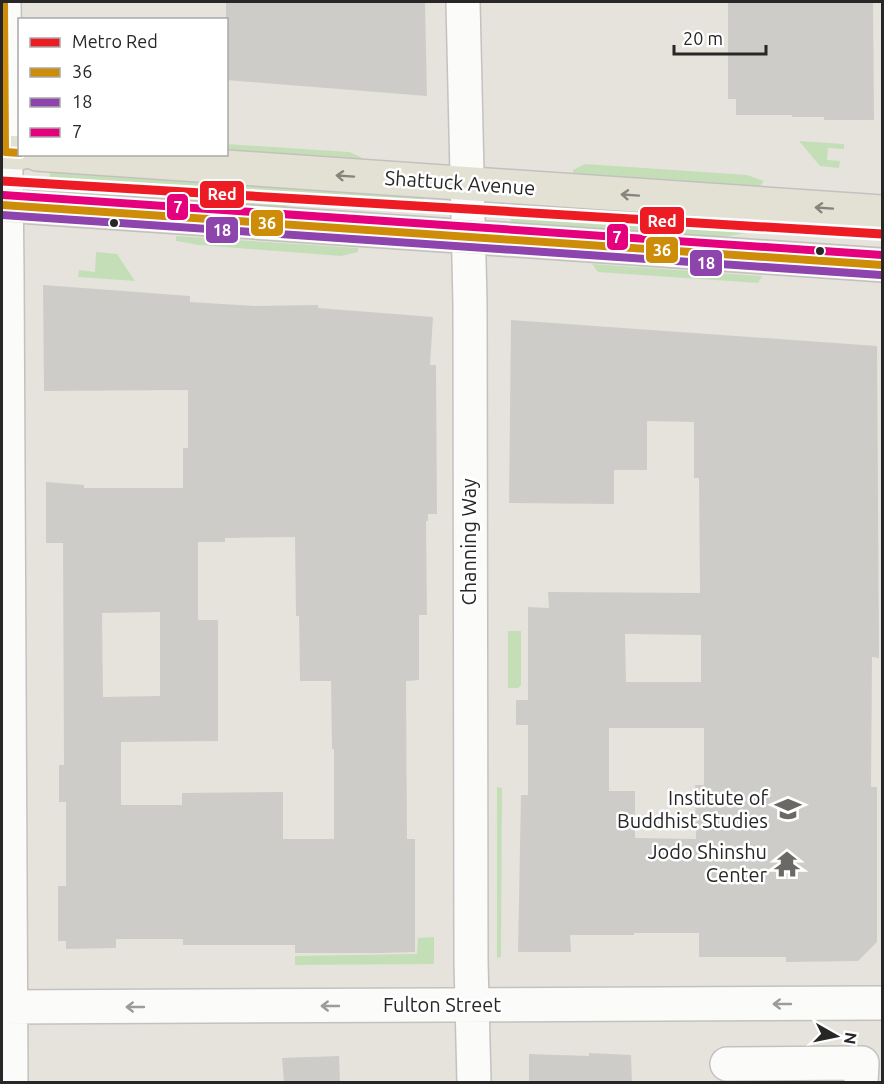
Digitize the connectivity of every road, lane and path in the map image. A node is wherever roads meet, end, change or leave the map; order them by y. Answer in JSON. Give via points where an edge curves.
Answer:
{"nodes":[{"id":1,"x":4,"y":2,"type":"edge"},
{"id":2,"x":463,"y":2,"type":"edge"},
{"id":3,"x":16,"y":153,"type":"edge"},
{"id":4,"x":60,"y":156,"type":"edge"},
{"id":5,"x":466,"y":184,"type":"junction"},
{"id":6,"x":4,"y":205,"type":"edge"},
{"id":7,"x":882,"y":212,"type":"edge"},
{"id":8,"x":468,"y":237,"type":"junction"},
{"id":9,"x":882,"y":265,"type":"edge"},
{"id":10,"x":882,"y":1003,"type":"edge"},
{"id":11,"x":471,"y":1005,"type":"junction"},
{"id":12,"x":6,"y":1007,"type":"edge"},
{"id":13,"x":727,"y":1064,"type":"dead end"},
{"id":14,"x":11,"y":1083,"type":"edge"},
{"id":15,"x":474,"y":1083,"type":"edge"},
{"id":16,"x":861,"y":1083,"type":"edge"}],
"edges":[{"from":1,"to":3,"type":"street"},
{"from":2,"to":5,"type":"street","name":"Channing Way"},
{"from":3,"to":6,"type":"street"},
{"from":5,"to":4,"type":"main road","name":"Shattuck Avenue","one_way":true},
{"from":7,"to":5,"type":"main road","name":"Shattuck Avenue","one_way":true},
{"from":5,"to":8,"type":"street","name":"Channing Way"},
{"from":6,"to":8,"type":"main road"},
{"from":6,"to":12,"type":"street"},
{"from":8,"to":9,"type":"main road"},
{"from":8,"to":11,"type":"street","name":"Channing Way"},
{"from":10,"to":11,"type":"street","name":"Fulton Street","one_way":true},
{"from":11,"to":12,"type":"street","name":"Fulton Street","one_way":true},
{"from":11,"to":15,"type":"street","name":"Channing Way"},
{"from":12,"to":14,"type":"street"},
{"from":13,"to":16,"type":"street","via":[[862,1063]]}]}
